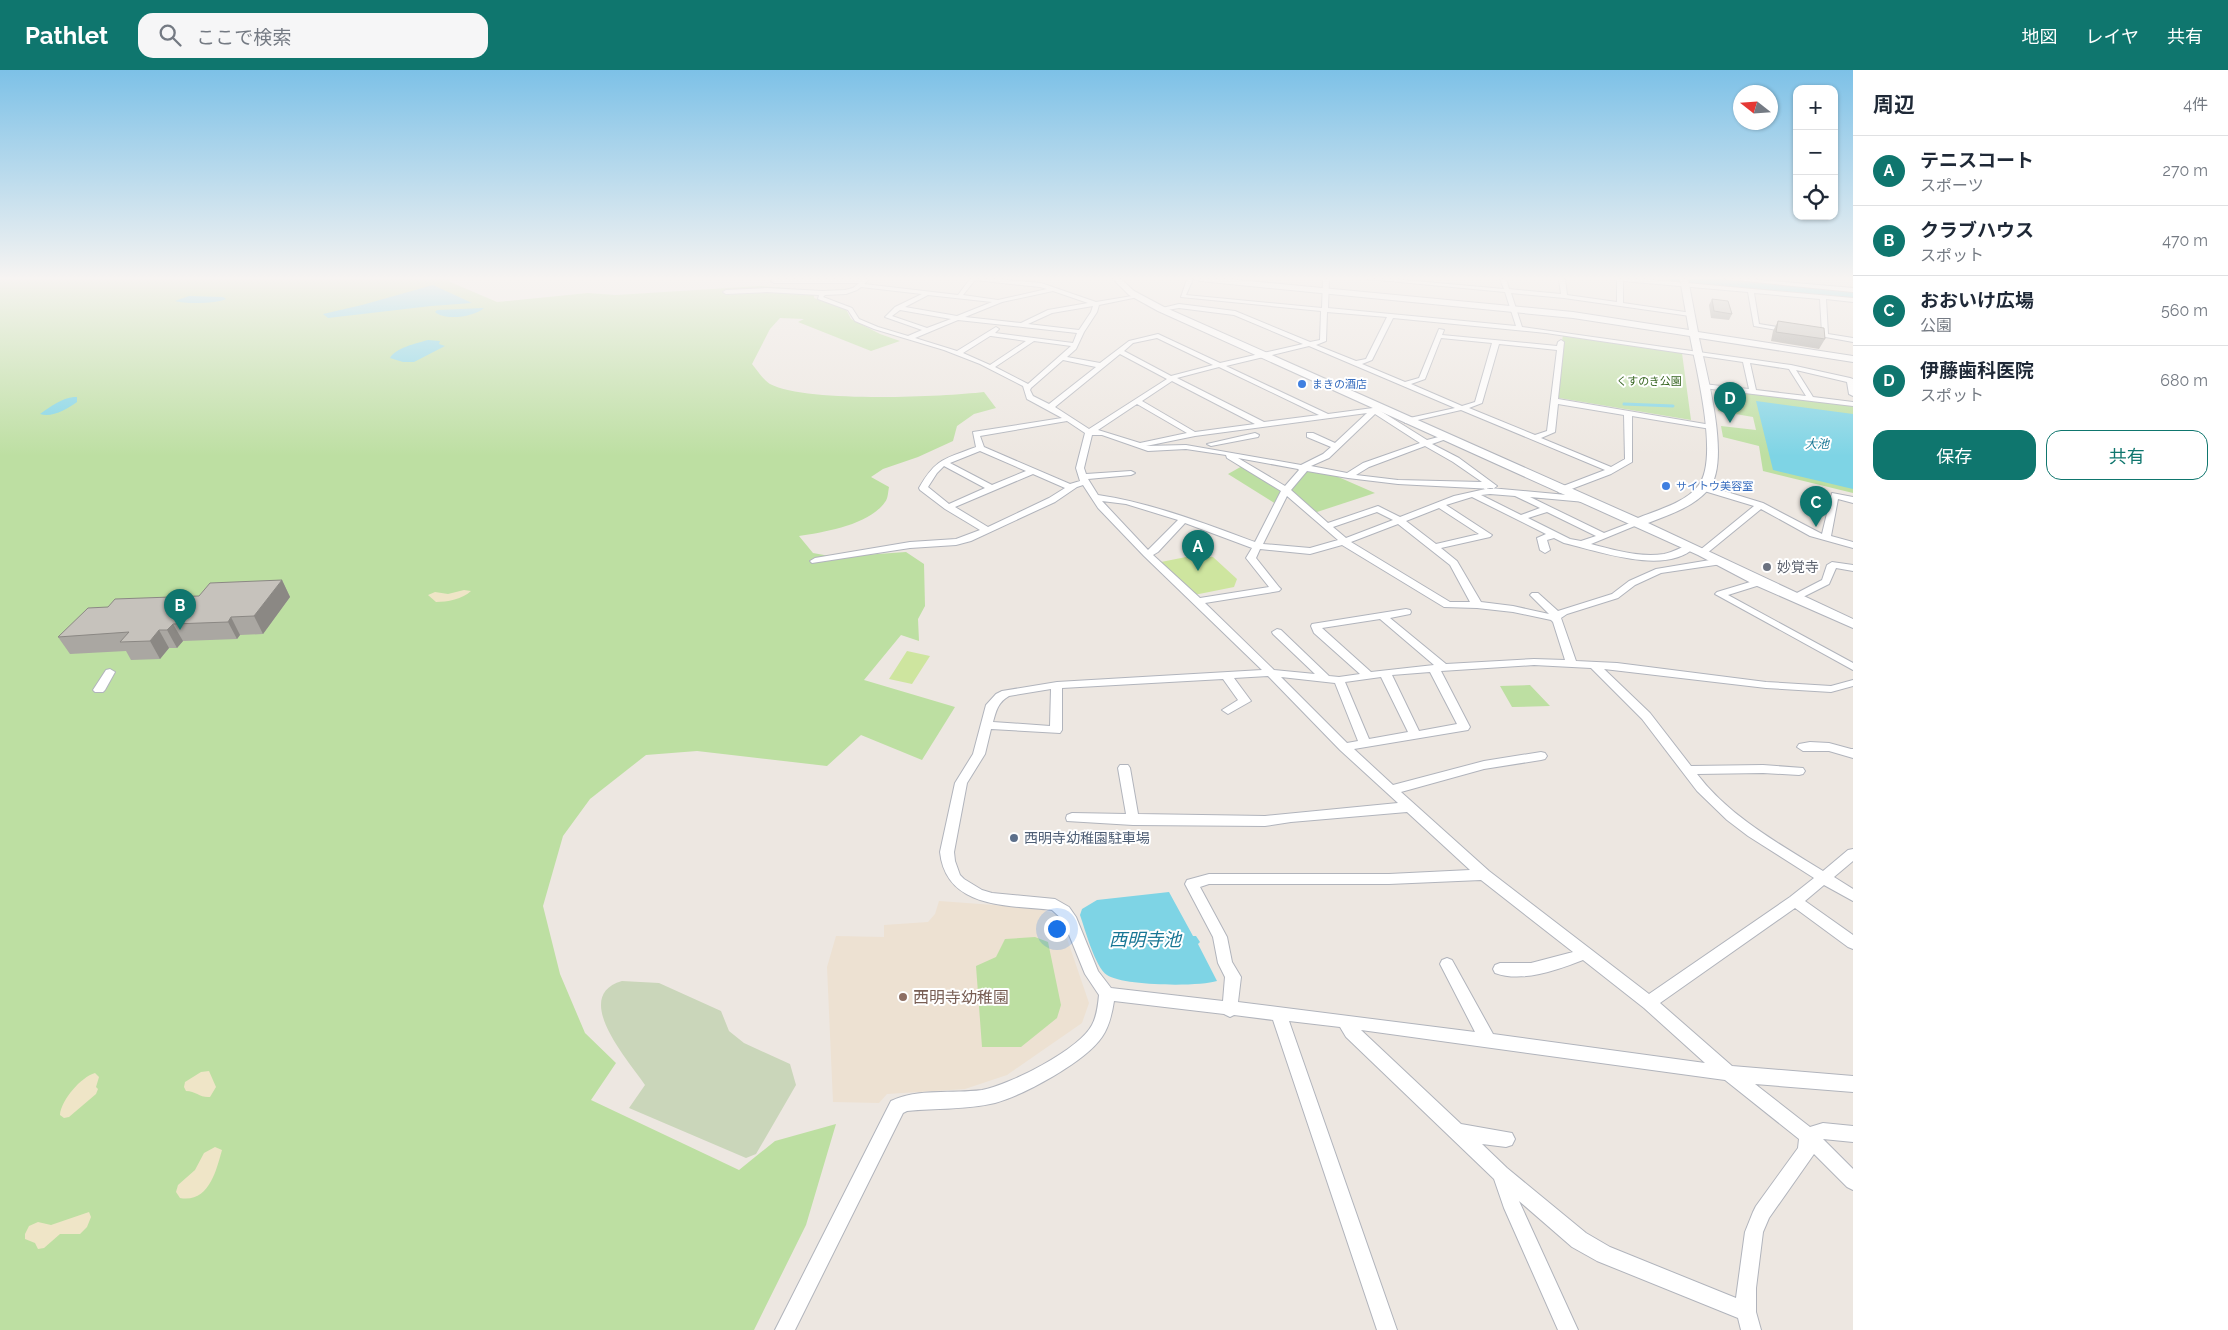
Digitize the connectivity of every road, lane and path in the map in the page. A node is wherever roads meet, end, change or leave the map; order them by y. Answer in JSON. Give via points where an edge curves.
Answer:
{"nodes":[{"id":1,"x":908,"y":338,"type":"edge"},
{"id":2,"x":985,"y":338,"type":"edge"},
{"id":3,"x":1023,"y":338,"type":"edge"},
{"id":4,"x":1079,"y":338,"type":"edge"},
{"id":5,"x":1150,"y":338,"type":"edge"},
{"id":6,"x":1162,"y":338,"type":"edge"},
{"id":7,"x":1225,"y":338,"type":"edge"},
{"id":8,"x":1295,"y":338,"type":"edge"},
{"id":9,"x":1323,"y":338,"type":"edge"},
{"id":10,"x":1380,"y":338,"type":"edge"},
{"id":11,"x":1437,"y":338,"type":"edge"},
{"id":12,"x":1455,"y":338,"type":"edge"},
{"id":13,"x":1562,"y":338,"type":"edge"},
{"id":14,"x":1597,"y":338,"type":"edge"},
{"id":15,"x":1695,"y":338,"type":"edge"},
{"id":16,"x":1723,"y":338,"type":"edge"},
{"id":17,"x":1838,"y":338,"type":"edge"},
{"id":18,"x":1033,"y":339,"type":"junction"},
{"id":19,"x":1853,"y":340,"type":"edge"},
{"id":20,"x":1496,"y":342,"type":"junction"},
{"id":21,"x":1310,"y":344,"type":"junction"},
{"id":22,"x":1075,"y":346,"type":"junction"},
{"id":23,"x":1560,"y":348,"type":"junction"},
{"id":24,"x":1120,"y":352,"type":"junction"},
{"id":25,"x":1696,"y":352,"type":"junction"},
{"id":26,"x":957,"y":354,"type":"junction"},
{"id":27,"x":1262,"y":355,"type":"junction"},
{"id":28,"x":1062,"y":358,"type":"junction"},
{"id":29,"x":1853,"y":359,"type":"edge"},
{"id":30,"x":1746,"y":360,"type":"junction"},
{"id":31,"x":1356,"y":363,"type":"junction"},
{"id":32,"x":1222,"y":365,"type":"junction"},
{"id":33,"x":1103,"y":366,"type":"junction"},
{"id":34,"x":991,"y":367,"type":"junction"},
{"id":35,"x":1791,"y":367,"type":"junction"},
{"id":36,"x":1172,"y":377,"type":"junction"},
{"id":37,"x":1851,"y":381,"type":"edge"},
{"id":38,"x":1405,"y":384,"type":"junction"},
{"id":39,"x":1703,"y":386,"type":"junction"},
{"id":40,"x":1028,"y":387,"type":"junction"},
{"id":41,"x":1753,"y":392,"type":"junction"},
{"id":42,"x":1853,"y":394,"type":"edge"},
{"id":43,"x":1811,"y":399,"type":"junction"},
{"id":44,"x":1137,"y":401,"type":"junction"},
{"id":45,"x":1555,"y":401,"type":"junction"},
{"id":46,"x":1853,"y":404,"type":"edge"},
{"id":47,"x":1050,"y":407,"type":"junction"},
{"id":48,"x":1462,"y":408,"type":"junction"},
{"id":49,"x":1377,"y":409,"type":"junction"},
{"id":50,"x":1628,"y":413,"type":"junction"},
{"id":51,"x":1327,"y":416,"type":"junction"},
{"id":52,"x":1067,"y":419,"type":"junction"},
{"id":53,"x":1408,"y":421,"type":"junction"},
{"id":54,"x":1263,"y":424,"type":"junction"},
{"id":55,"x":1711,"y":427,"type":"junction"},
{"id":56,"x":1089,"y":432,"type":"junction"},
{"id":57,"x":1194,"y":434,"type":"junction"},
{"id":58,"x":1255,"y":435,"type":"dead end"},
{"id":59,"x":1310,"y":435,"type":"dead end"},
{"id":60,"x":1443,"y":437,"type":"junction"},
{"id":61,"x":1534,"y":438,"type":"junction"},
{"id":62,"x":1211,"y":444,"type":"junction"},
{"id":63,"x":1426,"y":444,"type":"junction"},
{"id":64,"x":1139,"y":445,"type":"junction"},
{"id":65,"x":1337,"y":447,"type":"junction"},
{"id":66,"x":980,"y":448,"type":"junction"},
{"id":67,"x":1222,"y":452,"type":"junction"},
{"id":68,"x":1276,"y":455,"type":"dead end"},
{"id":69,"x":1262,"y":460,"type":"junction"},
{"id":70,"x":942,"y":462,"type":"junction"},
{"id":71,"x":1303,"y":468,"type":"junction"},
{"id":72,"x":1612,"y":470,"type":"junction"},
{"id":73,"x":1032,"y":471,"type":"junction"},
{"id":74,"x":1131,"y":473,"type":"dead end"},
{"id":75,"x":1348,"y":476,"type":"junction"},
{"id":76,"x":1084,"y":479,"type":"junction"},
{"id":77,"x":1070,"y":487,"type":"junction"},
{"id":78,"x":992,"y":488,"type":"junction"},
{"id":79,"x":1497,"y":488,"type":"junction"},
{"id":80,"x":1704,"y":488,"type":"junction"},
{"id":81,"x":1286,"y":490,"type":"junction"},
{"id":82,"x":1561,"y":490,"type":"junction"},
{"id":83,"x":1516,"y":492,"type":"junction"},
{"id":84,"x":1474,"y":495,"type":"junction"},
{"id":85,"x":1094,"y":497,"type":"junction"},
{"id":86,"x":1585,"y":499,"type":"junction"},
{"id":87,"x":1853,"y":500,"type":"edge"},
{"id":88,"x":1440,"y":505,"type":"junction"},
{"id":89,"x":1760,"y":505,"type":"junction"},
{"id":90,"x":948,"y":507,"type":"junction"},
{"id":91,"x":1548,"y":509,"type":"junction"},
{"id":92,"x":1519,"y":518,"type":"junction"},
{"id":93,"x":1184,"y":519,"type":"junction"},
{"id":94,"x":1400,"y":521,"type":"junction"},
{"id":95,"x":1638,"y":522,"type":"junction"},
{"id":96,"x":1327,"y":526,"type":"junction"},
{"id":97,"x":987,"y":530,"type":"junction"},
{"id":98,"x":1555,"y":535,"type":"junction"},
{"id":99,"x":1603,"y":536,"type":"junction"},
{"id":100,"x":1826,"y":537,"type":"junction"},
{"id":101,"x":1344,"y":542,"type":"junction"},
{"id":102,"x":1582,"y":544,"type":"junction"},
{"id":103,"x":1853,"y":545,"type":"edge"},
{"id":104,"x":1256,"y":546,"type":"junction"},
{"id":105,"x":1435,"y":547,"type":"junction"},
{"id":106,"x":1545,"y":550,"type":"dead end"},
{"id":107,"x":1696,"y":550,"type":"junction"},
{"id":108,"x":1147,"y":554,"type":"junction"},
{"id":109,"x":815,"y":561,"type":"dead end"},
{"id":110,"x":1722,"y":561,"type":"junction"},
{"id":111,"x":1853,"y":568,"type":"edge"},
{"id":112,"x":1760,"y":582,"type":"junction"},
{"id":113,"x":1535,"y":595,"type":"dead end"},
{"id":114,"x":1796,"y":598,"type":"junction"},
{"id":115,"x":1196,"y":602,"type":"junction"},
{"id":116,"x":1477,"y":605,"type":"junction"},
{"id":117,"x":1406,"y":612,"type":"dead end"},
{"id":118,"x":1382,"y":616,"type":"junction"},
{"id":119,"x":1555,"y":617,"type":"junction"},
{"id":120,"x":1853,"y":624,"type":"edge"},
{"id":121,"x":1277,"y":632,"type":"dead end"},
{"id":122,"x":1572,"y":664,"type":"junction"},
{"id":123,"x":1594,"y":665,"type":"junction"},
{"id":124,"x":1853,"y":667,"type":"edge"},
{"id":125,"x":1439,"y":668,"type":"junction"},
{"id":126,"x":110,"y":672,"type":"dead end"},
{"id":127,"x":1270,"y":673,"type":"junction"},
{"id":128,"x":1384,"y":673,"type":"junction"},
{"id":129,"x":1368,"y":675,"type":"junction"},
{"id":130,"x":1226,"y":676,"type":"junction"},
{"id":131,"x":1326,"y":679,"type":"junction"},
{"id":132,"x":1339,"y":680,"type":"junction"},
{"id":133,"x":1853,"y":683,"type":"edge"},
{"id":134,"x":1057,"y":685,"type":"junction"},
{"id":135,"x":99,"y":690,"type":"dead end"},
{"id":136,"x":1228,"y":710,"type":"dead end"},
{"id":137,"x":987,"y":725,"type":"junction"},
{"id":138,"x":1415,"y":735,"type":"junction"},
{"id":139,"x":1365,"y":743,"type":"junction"},
{"id":140,"x":1344,"y":747,"type":"junction"},
{"id":141,"x":1803,"y":747,"type":"dead end"},
{"id":142,"x":1853,"y":754,"type":"edge"},
{"id":143,"x":1542,"y":756,"type":"dead end"},
{"id":144,"x":1124,"y":768,"type":"dead end"},
{"id":145,"x":1687,"y":770,"type":"junction"},
{"id":146,"x":1799,"y":771,"type":"dead end"},
{"id":147,"x":1390,"y":790,"type":"junction"},
{"id":148,"x":1407,"y":807,"type":"junction"},
{"id":149,"x":1072,"y":818,"type":"dead end"},
{"id":150,"x":1133,"y":820,"type":"junction"},
{"id":151,"x":1853,"y":854,"type":"edge"},
{"id":152,"x":1484,"y":875,"type":"junction"},
{"id":153,"x":1824,"y":879,"type":"junction"},
{"id":154,"x":1853,"y":896,"type":"edge"},
{"id":155,"x":1795,"y":901,"type":"junction"},
{"id":156,"x":1853,"y":943,"type":"edge"},
{"id":157,"x":1584,"y":954,"type":"junction"},
{"id":158,"x":1447,"y":964,"type":"dead end"},
{"id":159,"x":1500,"y":969,"type":"dead end"},
{"id":160,"x":1107,"y":994,"type":"junction"},
{"id":161,"x":1649,"y":1003,"type":"junction"},
{"id":162,"x":1230,"y":1010,"type":"junction"},
{"id":163,"x":1279,"y":1015,"type":"junction"},
{"id":164,"x":1344,"y":1021,"type":"junction"},
{"id":165,"x":1488,"y":1040,"type":"junction"},
{"id":166,"x":1726,"y":1071,"type":"junction"},
{"id":167,"x":1853,"y":1084,"type":"edge"},
{"id":168,"x":1458,"y":1132,"type":"junction"},
{"id":169,"x":1853,"y":1134,"type":"edge"},
{"id":170,"x":1808,"y":1136,"type":"junction"},
{"id":171,"x":1506,"y":1139,"type":"dead end"},
{"id":172,"x":1501,"y":1174,"type":"junction"},
{"id":173,"x":1853,"y":1181,"type":"edge"},
{"id":174,"x":1749,"y":1321,"type":"edge"},
{"id":175,"x":785,"y":1330,"type":"edge"},
{"id":176,"x":1386,"y":1330,"type":"edge"},
{"id":177,"x":1568,"y":1330,"type":"edge"}],
"edges":[{"from":1,"to":26,"type":"street"},
{"from":2,"to":26,"type":"street"},
{"from":3,"to":18,"type":"street"},
{"from":4,"to":22,"type":"street"},
{"from":5,"to":24,"type":"street","via":[[1131,342]]},
{"from":6,"to":32,"type":"street"},
{"from":7,"to":27,"type":"street"},
{"from":8,"to":21,"type":"street"},
{"from":9,"to":21,"type":"street","via":[[1323,341]]},
{"from":10,"to":31,"type":"street","via":[[1369,360]]},
{"from":11,"to":38,"type":"street","via":[[1422,379]]},
{"from":12,"to":20,"type":"street"},
{"from":13,"to":23,"type":"street"},
{"from":14,"to":25,"type":"street"},
{"from":15,"to":25,"type":"street"},
{"from":16,"to":29,"type":"street"},
{"from":17,"to":19,"type":"street"},
{"from":18,"to":22,"type":"street"},
{"from":18,"to":34,"type":"street"},
{"from":20,"to":23,"type":"street"},
{"from":20,"to":48,"type":"street","via":[[1478,403]]},
{"from":21,"to":27,"type":"street"},
{"from":21,"to":31,"type":"street"},
{"from":22,"to":28,"type":"street"},
{"from":23,"to":45,"type":"street"},
{"from":24,"to":33,"type":"street"},
{"from":24,"to":36,"type":"street"},
{"from":25,"to":30,"type":"street"},
{"from":25,"to":39,"type":"street"},
{"from":26,"to":34,"type":"street"},
{"from":27,"to":32,"type":"street"},
{"from":27,"to":49,"type":"street"},
{"from":28,"to":33,"type":"street"},
{"from":28,"to":40,"type":"street"},
{"from":30,"to":35,"type":"street"},
{"from":30,"to":41,"type":"street"},
{"from":31,"to":38,"type":"street"},
{"from":32,"to":36,"type":"street"},
{"from":32,"to":51,"type":"street"},
{"from":33,"to":47,"type":"street"},
{"from":34,"to":40,"type":"street"},
{"from":35,"to":37,"type":"street"},
{"from":35,"to":43,"type":"street"},
{"from":36,"to":44,"type":"street"},
{"from":36,"to":54,"type":"street"},
{"from":37,"to":42,"type":"street"},
{"from":38,"to":48,"type":"street"},
{"from":39,"to":41,"type":"street"},
{"from":39,"to":55,"type":"street"},
{"from":40,"to":47,"type":"street","via":[[1026,390],[1030,397]]},
{"from":41,"to":43,"type":"street"},
{"from":43,"to":46,"type":"street"},
{"from":44,"to":56,"type":"street"},
{"from":44,"to":57,"type":"street"},
{"from":45,"to":50,"type":"street"},
{"from":45,"to":61,"type":"street","via":[[1551,432]]},
{"from":47,"to":52,"type":"street"},
{"from":48,"to":53,"type":"street"},
{"from":48,"to":61,"type":"street"},
{"from":49,"to":51,"type":"street"},
{"from":49,"to":53,"type":"street"},
{"from":49,"to":63,"type":"street"},
{"from":49,"to":65,"type":"street"},
{"from":50,"to":55,"type":"street"},
{"from":50,"to":72,"type":"street","via":[[1629,460]]},
{"from":51,"to":54,"type":"street"},
{"from":52,"to":56,"type":"street"},
{"from":52,"to":66,"type":"street","via":[[976,434]]},
{"from":53,"to":60,"type":"street"},
{"from":54,"to":57,"type":"street"},
{"from":55,"to":80,"type":"street","via":[[1714,457]]},
{"from":56,"to":64,"type":"street","via":[[1103,433]]},
{"from":56,"to":76,"type":"street","via":[[1080,468]]},
{"from":57,"to":62,"type":"street"},
{"from":57,"to":64,"type":"street"},
{"from":58,"to":62,"type":"street"},
{"from":59,"to":65,"type":"street"},
{"from":60,"to":63,"type":"street"},
{"from":60,"to":82,"type":"street"},
{"from":61,"to":72,"type":"street"},
{"from":62,"to":67,"type":"street"},
{"from":63,"to":75,"type":"street","via":[[1366,465]]},
{"from":63,"to":79,"type":"street"},
{"from":64,"to":67,"type":"street","via":[[1148,449],[1186,447]]},
{"from":65,"to":71,"type":"street"},
{"from":66,"to":70,"type":"street"},
{"from":66,"to":73,"type":"street"},
{"from":67,"to":69,"type":"street"},
{"from":67,"to":81,"type":"street"},
{"from":68,"to":69,"type":"street"},
{"from":69,"to":71,"type":"street"},
{"from":70,"to":78,"type":"street"},
{"from":70,"to":90,"type":"street","via":[[923,488]]},
{"from":71,"to":75,"type":"street"},
{"from":71,"to":81,"type":"street"},
{"from":72,"to":82,"type":"street"},
{"from":73,"to":77,"type":"street"},
{"from":73,"to":78,"type":"street"},
{"from":74,"to":76,"type":"street"},
{"from":75,"to":79,"type":"street"},
{"from":76,"to":77,"type":"street"},
{"from":76,"to":85,"type":"street"},
{"from":77,"to":97,"type":"street","via":[[1052,500]]},
{"from":78,"to":90,"type":"street"},
{"from":79,"to":83,"type":"street"},
{"from":79,"to":84,"type":"street"},
{"from":80,"to":89,"type":"street"},
{"from":80,"to":95,"type":"street","via":[[1685,503]]},
{"from":81,"to":96,"type":"street"},
{"from":81,"to":104,"type":"street"},
{"from":82,"to":86,"type":"street"},
{"from":83,"to":86,"type":"street"},
{"from":83,"to":91,"type":"street"},
{"from":84,"to":88,"type":"street"},
{"from":84,"to":92,"type":"street"},
{"from":85,"to":93,"type":"street","via":[[1127,502]]},
{"from":85,"to":108,"type":"street"},
{"from":86,"to":95,"type":"street"},
{"from":87,"to":100,"type":"street","via":[[1835,495]]},
{"from":88,"to":94,"type":"street"},
{"from":88,"to":105,"type":"street","via":[[1487,535]]},
{"from":89,"to":100,"type":"street","via":[[1813,534]]},
{"from":89,"to":107,"type":"street"},
{"from":90,"to":97,"type":"street"},
{"from":91,"to":92,"type":"street"},
{"from":91,"to":99,"type":"street"},
{"from":92,"to":98,"type":"street"},
{"from":93,"to":104,"type":"street"},
{"from":93,"to":108,"type":"street","via":[[1155,550]]},
{"from":94,"to":96,"type":"street","via":[[1378,509]]},
{"from":94,"to":101,"type":"street"},
{"from":94,"to":105,"type":"street"},
{"from":95,"to":99,"type":"street"},
{"from":95,"to":107,"type":"street"},
{"from":96,"to":101,"type":"street"},
{"from":97,"to":109,"type":"street","via":[[956,542],[910,545]]},
{"from":98,"to":102,"type":"street"},
{"from":98,"to":106,"type":"street","via":[[1542,538]]},
{"from":99,"to":102,"type":"street"},
{"from":100,"to":103,"type":"street"},
{"from":101,"to":104,"type":"street","via":[[1310,551]]},
{"from":101,"to":116,"type":"street","via":[[1448,605]]},
{"from":102,"to":107,"type":"street","via":[[1643,557],[1663,557]]},
{"from":104,"to":115,"type":"street","via":[[1251,558],[1276,589]]},
{"from":105,"to":116,"type":"street","via":[[1457,566]]},
{"from":107,"to":110,"type":"street"},
{"from":108,"to":115,"type":"street"},
{"from":110,"to":112,"type":"street"},
{"from":110,"to":119,"type":"street","via":[[1659,571],[1632,583],[1615,596]]},
{"from":111,"to":114,"type":"street","via":[[1832,565],[1826,582]]},
{"from":112,"to":114,"type":"street"},
{"from":112,"to":124,"type":"street","via":[[1720,594]]},
{"from":113,"to":119,"type":"street"},
{"from":114,"to":120,"type":"street"},
{"from":115,"to":127,"type":"street"},
{"from":116,"to":119,"type":"street"},
{"from":117,"to":118,"type":"street"},
{"from":118,"to":125,"type":"street"},
{"from":118,"to":129,"type":"street","via":[[1316,626]]},
{"from":119,"to":122,"type":"street"},
{"from":121,"to":131,"type":"street"},
{"from":122,"to":123,"type":"street"},
{"from":122,"to":125,"type":"street","via":[[1534,662]]},
{"from":123,"to":133,"type":"street","via":[[1766,685],[1831,689]]},
{"from":123,"to":145,"type":"street","via":[[1646,716]]},
{"from":125,"to":128,"type":"street"},
{"from":125,"to":138,"type":"street","via":[[1464,727]]},
{"from":126,"to":135,"type":"street"},
{"from":127,"to":130,"type":"street"},
{"from":127,"to":131,"type":"street"},
{"from":127,"to":140,"type":"street"},
{"from":128,"to":129,"type":"street"},
{"from":128,"to":138,"type":"street"},
{"from":129,"to":132,"type":"street"},
{"from":130,"to":134,"type":"street"},
{"from":130,"to":136,"type":"street","via":[[1245,701]]},
{"from":131,"to":132,"type":"street"},
{"from":132,"to":139,"type":"street"},
{"from":134,"to":137,"type":"street","via":[[1000,696],[992,706]]},
{"from":134,"to":137,"type":"street","via":[[1056,730]]},
{"from":137,"to":160,"type":"street","via":[[979,754],[958,794],[947,852],[950,868],[959,883],[978,894],[1054,905],[1064,911],[1092,974]]},
{"from":138,"to":139,"type":"street"},
{"from":139,"to":140,"type":"street"},
{"from":140,"to":147,"type":"street"},
{"from":141,"to":142,"type":"street","via":[[1840,748]]},
{"from":143,"to":147,"type":"street","via":[[1484,765]]},
{"from":144,"to":150,"type":"street"},
{"from":145,"to":146,"type":"street"},
{"from":145,"to":153,"type":"street","via":[[1732,817]]},
{"from":147,"to":148,"type":"street"},
{"from":148,"to":150,"type":"street","via":[[1265,821]]},
{"from":148,"to":152,"type":"street"},
{"from":149,"to":150,"type":"street"},
{"from":151,"to":153,"type":"street"},
{"from":152,"to":157,"type":"street"},
{"from":152,"to":162,"type":"street","via":[[1389,879],[1209,879],[1192,884],[1220,937],[1225,963],[1233,977]]},
{"from":153,"to":154,"type":"street"},
{"from":153,"to":155,"type":"street"},
{"from":155,"to":156,"type":"street"},
{"from":155,"to":161,"type":"street"},
{"from":157,"to":159,"type":"street","via":[[1570,960],[1511,971]]},
{"from":157,"to":161,"type":"street"},
{"from":158,"to":165,"type":"street"},
{"from":160,"to":162,"type":"street"},
{"from":160,"to":175,"type":"street","via":[[1104,1012],[1094,1035],[1027,1082],[1004,1093],[905,1103],[897,1107]]},
{"from":161,"to":166,"type":"street"},
{"from":162,"to":163,"type":"street"},
{"from":163,"to":164,"type":"street"},
{"from":163,"to":176,"type":"street"},
{"from":164,"to":165,"type":"street"},
{"from":164,"to":168,"type":"street"},
{"from":165,"to":166,"type":"street"},
{"from":166,"to":167,"type":"street","via":[[1749,1076]]},
{"from":166,"to":170,"type":"street"},
{"from":168,"to":171,"type":"street"},
{"from":168,"to":172,"type":"street"},
{"from":169,"to":170,"type":"street","via":[[1823,1132]]},
{"from":170,"to":173,"type":"street"},
{"from":170,"to":174,"type":"street","via":[[1806,1151],[1762,1212],[1754,1232],[1748,1266]]},
{"from":172,"to":174,"type":"street","via":[[1579,1240]]},
{"from":172,"to":177,"type":"street","via":[[1510,1202]]}]}
